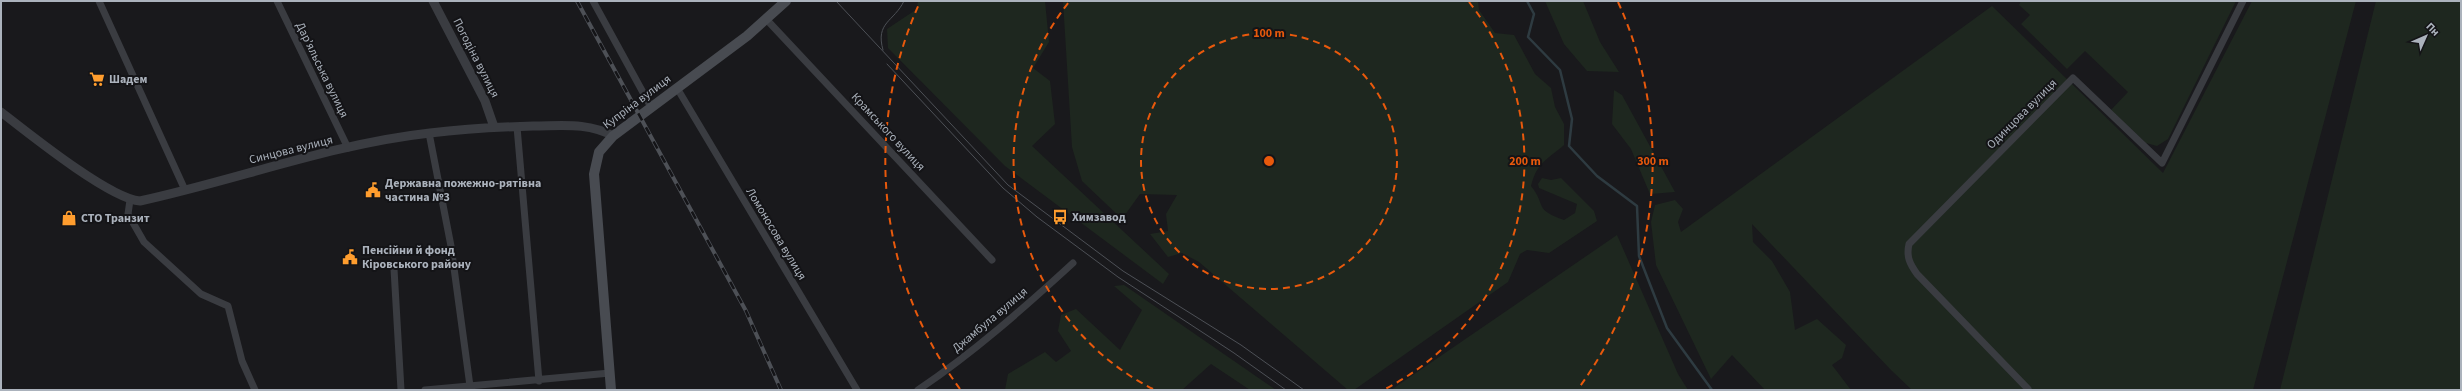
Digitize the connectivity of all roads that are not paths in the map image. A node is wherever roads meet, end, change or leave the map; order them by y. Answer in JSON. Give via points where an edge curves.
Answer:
{"nodes":[{"id":1,"x":99,"y":1,"type":"edge"},
{"id":2,"x":277,"y":1,"type":"edge"},
{"id":3,"x":434,"y":1,"type":"edge"},
{"id":4,"x":592,"y":1,"type":"edge"},
{"id":5,"x":786,"y":1,"type":"edge"},
{"id":6,"x":2243,"y":1,"type":"edge"},
{"id":7,"x":767,"y":20,"type":"junction"},
{"id":8,"x":677,"y":88,"type":"junction"},
{"id":9,"x":652,"y":107,"type":"junction"},
{"id":10,"x":1,"y":112,"type":"edge"},
{"id":11,"x":494,"y":127,"type":"junction"},
{"id":12,"x":517,"y":127,"type":"junction"},
{"id":13,"x":429,"y":133,"type":"junction"},
{"id":14,"x":613,"y":136,"type":"junction"},
{"id":15,"x":348,"y":148,"type":"junction"},
{"id":16,"x":185,"y":190,"type":"junction"},
{"id":17,"x":130,"y":200,"type":"junction"},
{"id":18,"x":992,"y":260,"type":"dead end"},
{"id":19,"x":1073,"y":263,"type":"dead end"},
{"id":20,"x":394,"y":269,"type":"dead end"},
{"id":21,"x":610,"y":373,"type":"junction"},
{"id":22,"x":539,"y":381,"type":"junction"},
{"id":23,"x":470,"y":386,"type":"junction"},
{"id":24,"x":2028,"y":389,"type":"edge"},
{"id":25,"x":255,"y":390,"type":"edge"},
{"id":26,"x":401,"y":390,"type":"edge"},
{"id":27,"x":426,"y":390,"type":"edge"},
{"id":28,"x":611,"y":390,"type":"edge"},
{"id":29,"x":857,"y":390,"type":"edge"},
{"id":30,"x":918,"y":390,"type":"edge"}],
"edges":[{"from":1,"to":16,"type":"street"},
{"from":2,"to":15,"type":"street","name":"Дар’яльська вулиця"},
{"from":3,"to":11,"type":"street","name":"Погодіна вулиця","via":[[485,100]]},
{"from":4,"to":9,"type":"street"},
{"from":5,"to":7,"type":"main road","name":"Купріна вулиця"},
{"from":6,"to":24,"type":"street","name":"Одинцова вулиця","via":[[2162,163],[2073,78],[1909,244],[1907,253],[1910,264],[1917,274]]},
{"from":7,"to":8,"type":"main road","name":"Купріна вулиця"},
{"from":7,"to":18,"type":"street","name":"Крамського вулиця"},
{"from":8,"to":9,"type":"main road","name":"Купріна вулиця"},
{"from":8,"to":29,"type":"street","name":"Ломоносова вулиця"},
{"from":9,"to":14,"type":"main road","name":"Купріна вулиця"},
{"from":10,"to":17,"type":"street","via":[[43,144]]},
{"from":11,"to":12,"type":"street","name":"Синцова вулиця"},
{"from":11,"to":13,"type":"street","name":"Синцова вулиця"},
{"from":12,"to":14,"type":"street","name":"Синцова вулиця","via":[[588,126]]},
{"from":12,"to":22,"type":"street"},
{"from":13,"to":15,"type":"street","name":"Синцова вулиця"},
{"from":13,"to":23,"type":"street","via":[[451,246]]},
{"from":14,"to":21,"type":"main road","name":"Купріна вулиця","via":[[599,152],[594,174]]},
{"from":15,"to":16,"type":"street","name":"Синцова вулиця"},
{"from":16,"to":17,"type":"street","name":"Синцова вулиця","via":[[140,201]]},
{"from":17,"to":25,"type":"street","via":[[128,214],[144,242],[201,294],[228,306],[242,361]]},
{"from":19,"to":30,"type":"street","name":"Джамбула вулиця","via":[[1028,305]]},
{"from":20,"to":26,"type":"street"},
{"from":21,"to":22,"type":"street"},
{"from":21,"to":28,"type":"main road","name":"Купріна вулиця"},
{"from":22,"to":23,"type":"street"},
{"from":23,"to":27,"type":"street"}]}
